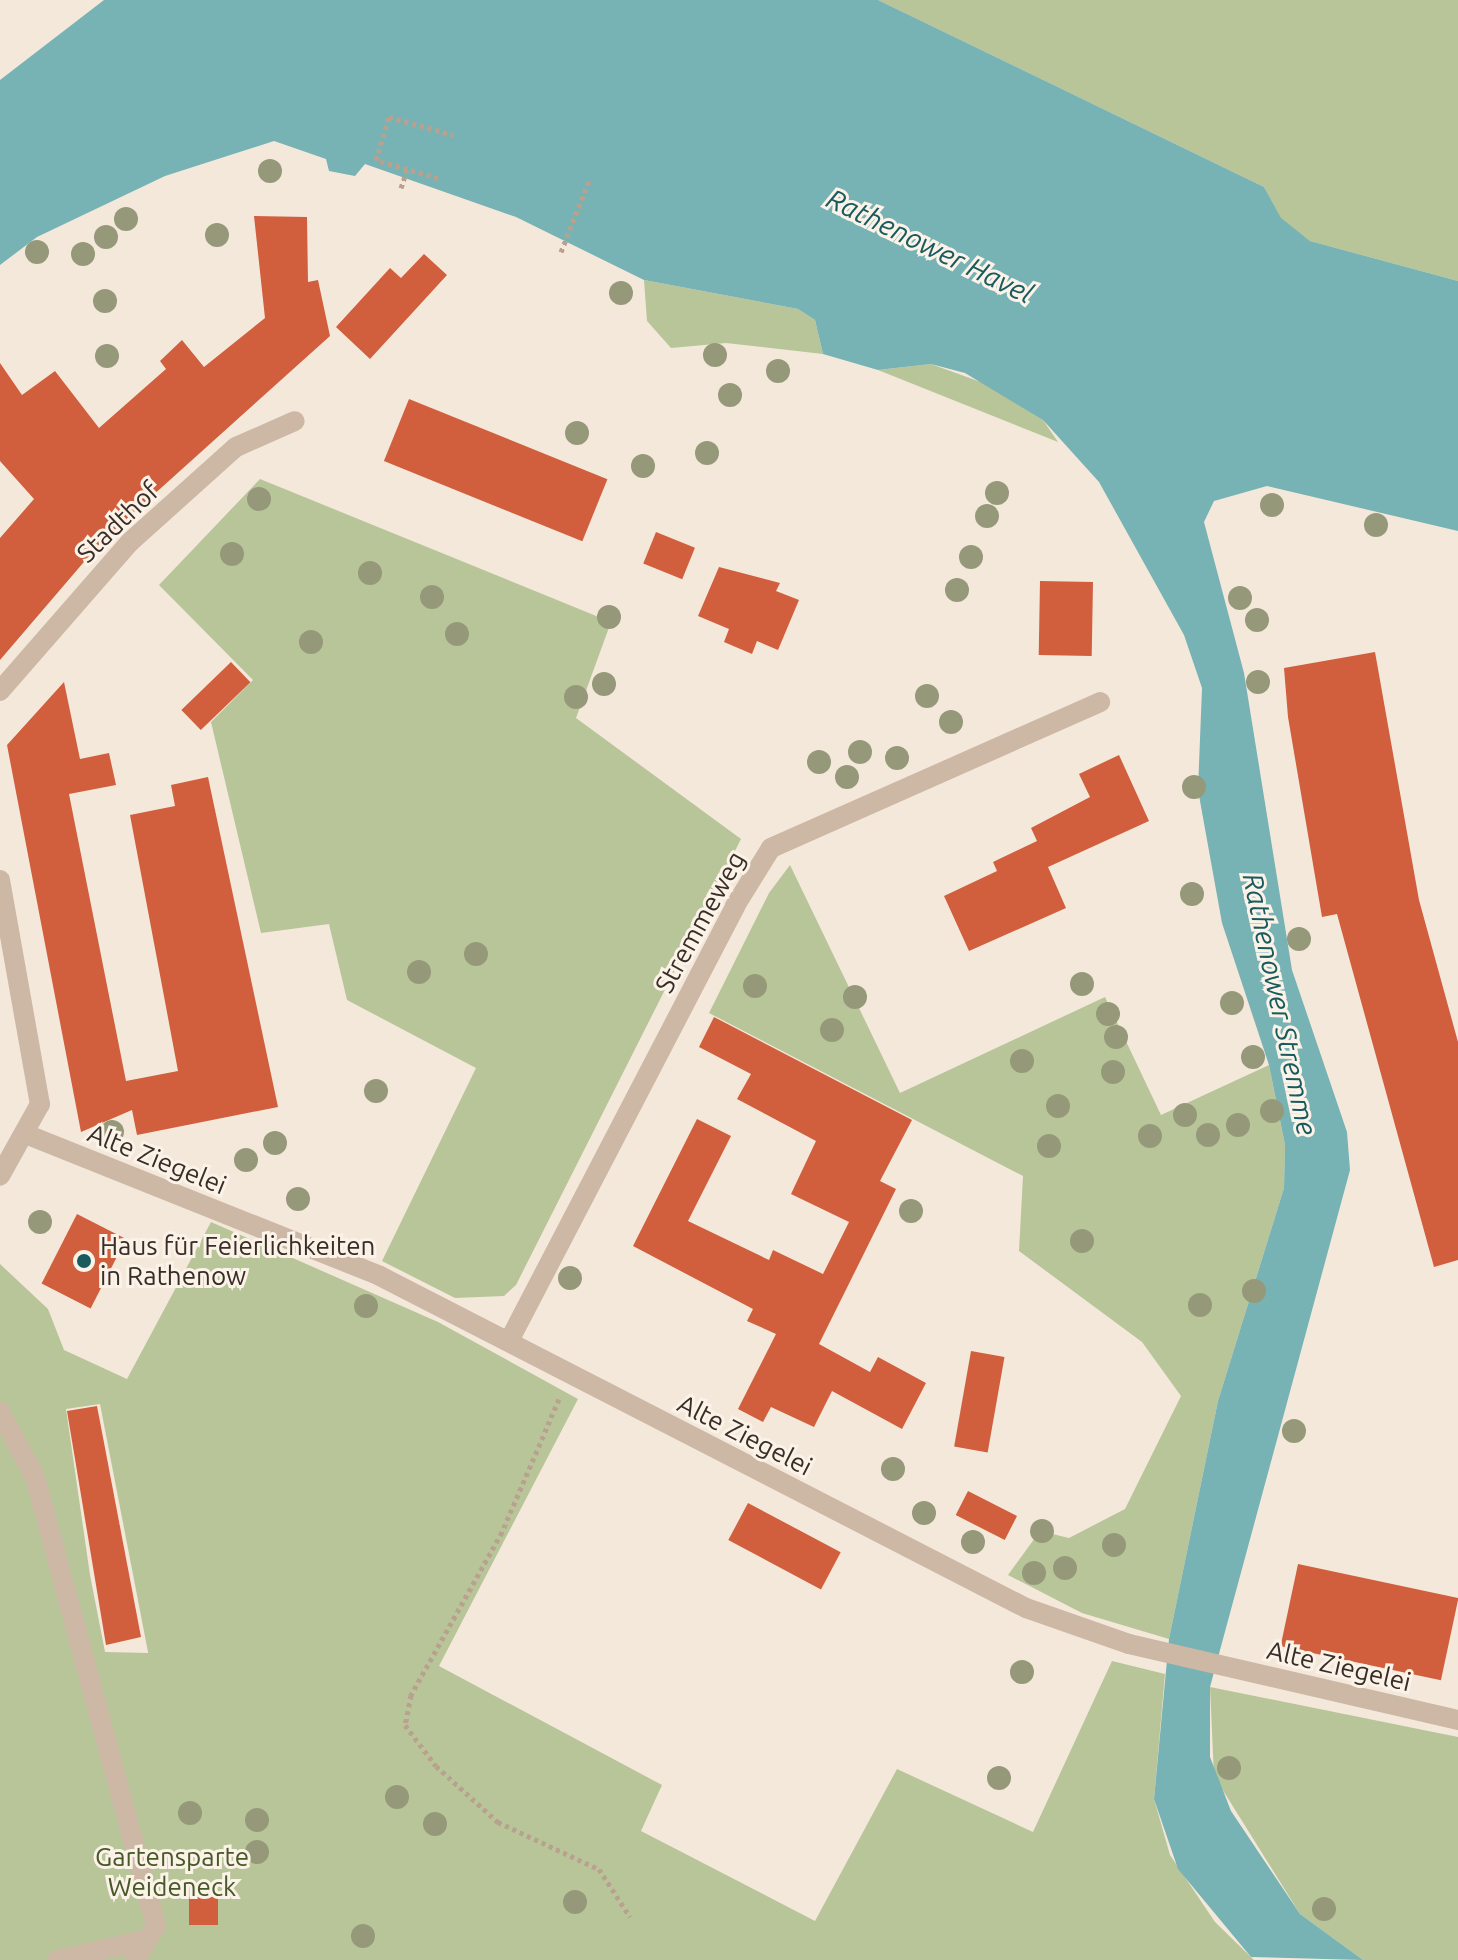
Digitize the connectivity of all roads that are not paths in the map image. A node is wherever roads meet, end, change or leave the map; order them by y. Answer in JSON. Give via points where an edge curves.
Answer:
{"nodes":[{"id":1,"x":295,"y":421,"type":"dead end"},
{"id":2,"x":0,"y":691,"type":"edge"},
{"id":3,"x":1100,"y":702,"type":"dead end"},
{"id":4,"x":0,"y":880,"type":"edge"},
{"id":5,"x":28,"y":1135,"type":"junction"},
{"id":6,"x":0,"y":1176,"type":"edge"},
{"id":7,"x":509,"y":1341,"type":"junction"},
{"id":8,"x":0,"y":1412,"type":"edge"},
{"id":9,"x":1458,"y":1720,"type":"edge"},
{"id":10,"x":145,"y":1940,"type":"junction"},
{"id":11,"x":57,"y":1960,"type":"edge"},
{"id":12,"x":135,"y":1960,"type":"edge"}],
"edges":[{"from":1,"to":2,"type":"street","name":"Stadthof","via":[[236,447],[130,542]]},
{"from":3,"to":7,"type":"street","name":"Stremmeweg","via":[[771,848],[735,906]]},
{"from":4,"to":5,"type":"street","via":[[37,1074],[40,1104]]},
{"from":5,"to":6,"type":"street"},
{"from":5,"to":7,"type":"street","name":"Alte Ziegelei","via":[[380,1276]]},
{"from":7,"to":9,"type":"street","name":"Alte Ziegelei","via":[[1026,1608],[1129,1644]]},
{"from":8,"to":10,"type":"street","via":[[35,1477],[156,1926]]},
{"from":10,"to":11,"type":"street"},
{"from":10,"to":12,"type":"street"}]}
